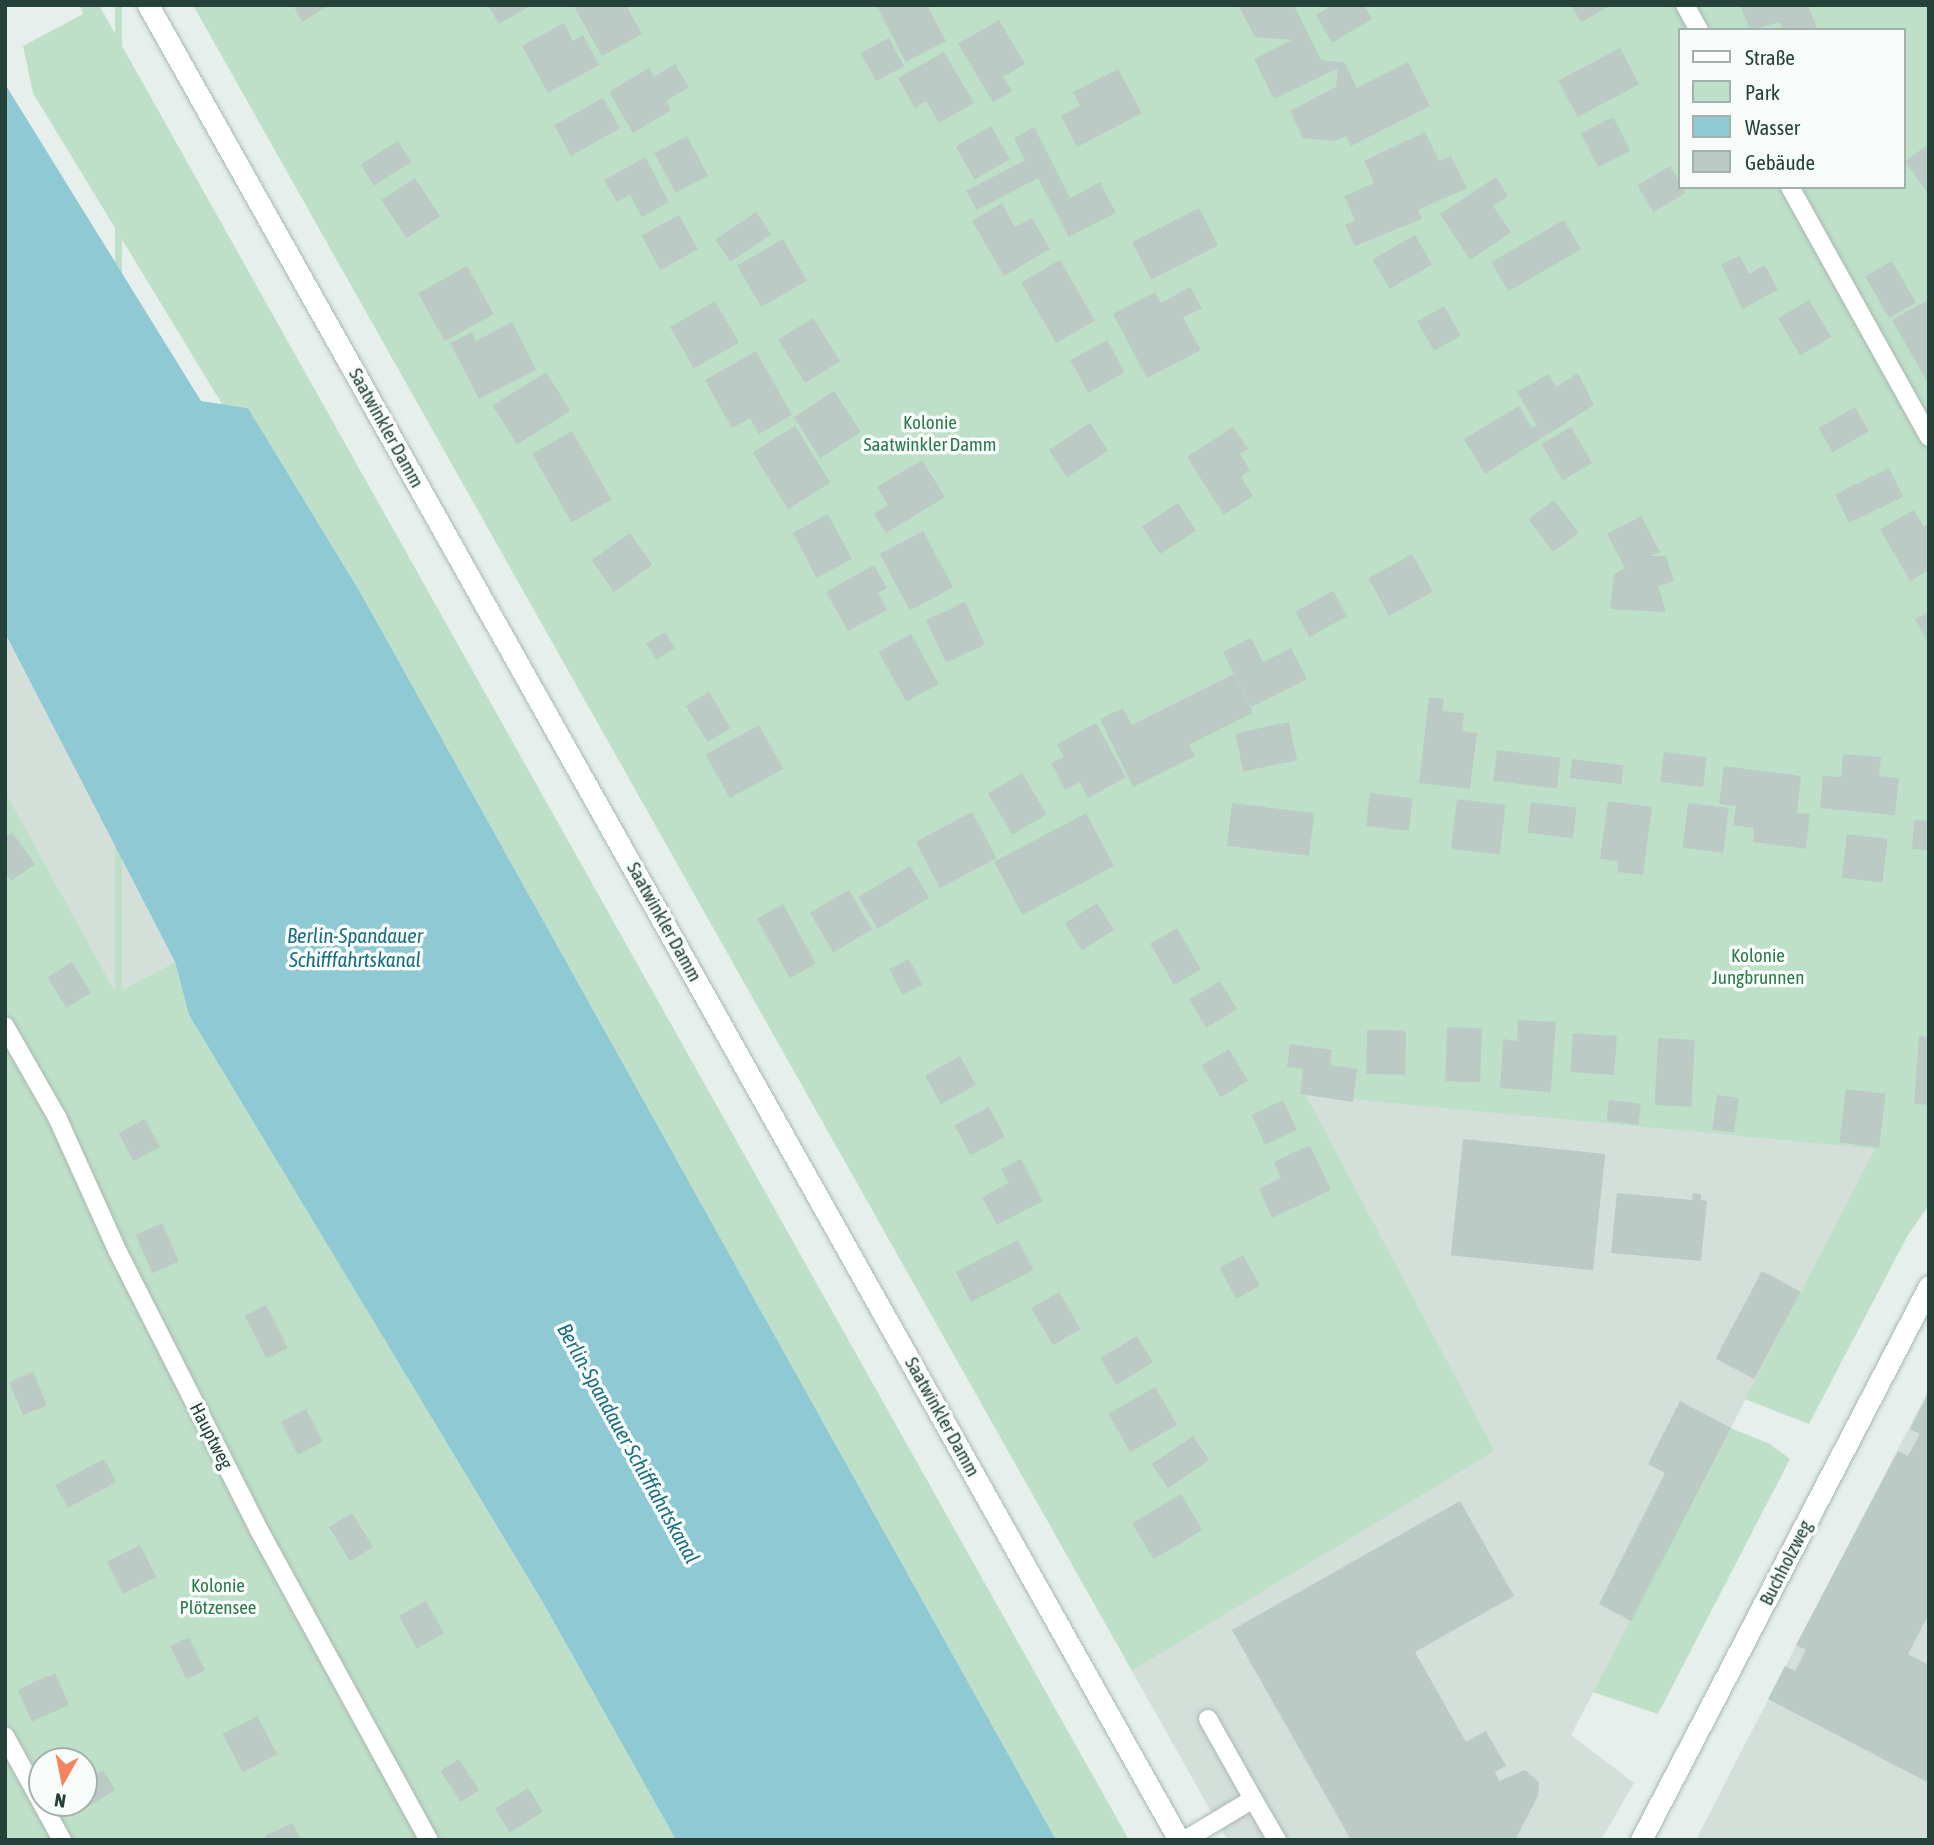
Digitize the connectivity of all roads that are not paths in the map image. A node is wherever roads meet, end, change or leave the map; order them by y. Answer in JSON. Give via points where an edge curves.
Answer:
{"nodes":[{"id":1,"x":148,"y":5,"type":"edge"},
{"id":2,"x":1685,"y":5,"type":"edge"},
{"id":3,"x":1698,"y":28,"type":"edge"},
{"id":4,"x":1791,"y":189,"type":"edge"},
{"id":5,"x":1929,"y":437,"type":"edge"},
{"id":6,"x":5,"y":1026,"type":"edge"},
{"id":7,"x":1929,"y":1286,"type":"edge"},
{"id":8,"x":1208,"y":1719,"type":"dead end"},
{"id":9,"x":5,"y":1737,"type":"edge"},
{"id":10,"x":1253,"y":1798,"type":"junction"},
{"id":11,"x":62,"y":1840,"type":"edge"},
{"id":12,"x":429,"y":1840,"type":"edge"},
{"id":13,"x":1182,"y":1840,"type":"edge"},
{"id":14,"x":1277,"y":1840,"type":"edge"},
{"id":15,"x":1641,"y":1840,"type":"edge"}],
"edges":[{"from":1,"to":13,"type":"main road","name":"Saatwinkler Damm"},
{"from":2,"to":3,"type":"lane"},
{"from":4,"to":5,"type":"lane"},
{"from":6,"to":12,"type":"lane","name":"Hauptweg","via":[[57,1116],[118,1252],[259,1530]]},
{"from":7,"to":15,"type":"main road","name":"Buchholzweg"},
{"from":8,"to":10,"type":"lane"},
{"from":9,"to":11,"type":"lane"},
{"from":10,"to":13,"type":"lane"},
{"from":10,"to":14,"type":"lane"}]}
